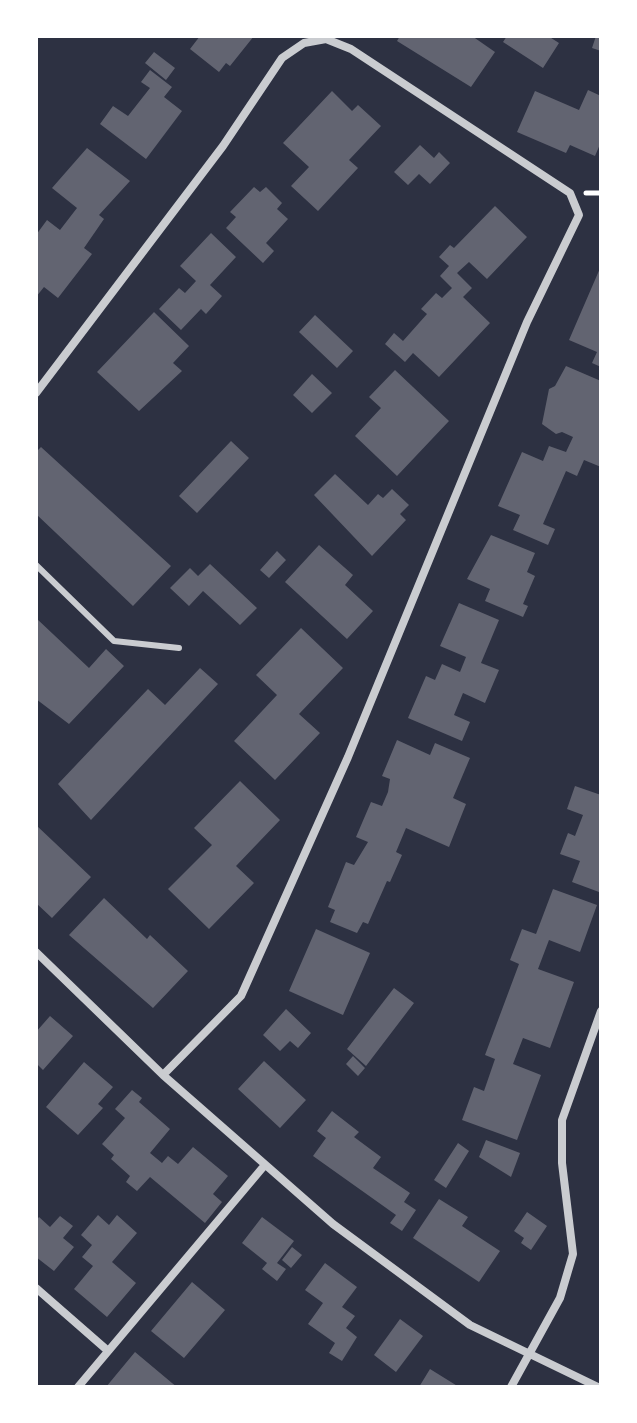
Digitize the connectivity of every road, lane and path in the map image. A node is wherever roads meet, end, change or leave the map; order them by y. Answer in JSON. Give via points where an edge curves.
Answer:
{"nodes":[{"id":1,"x":36,"y":393,"type":"edge"},
{"id":2,"x":36,"y":565,"type":"edge"},
{"id":3,"x":179,"y":648,"type":"dead end"},
{"id":4,"x":36,"y":952,"type":"edge"},
{"id":5,"x":601,"y":1011,"type":"edge"},
{"id":6,"x":163,"y":1075,"type":"junction"},
{"id":7,"x":264,"y":1166,"type":"junction"},
{"id":8,"x":36,"y":1288,"type":"edge"},
{"id":9,"x":107,"y":1350,"type":"junction"},
{"id":10,"x":531,"y":1357,"type":"junction"},
{"id":11,"x":78,"y":1387,"type":"edge"},
{"id":12,"x":511,"y":1387,"type":"edge"},
{"id":13,"x":598,"y":1387,"type":"edge"}],
"edges":[{"from":1,"to":6,"type":"street","via":[[223,146],[282,58],[304,43],[326,39],[351,49],[570,193],[579,215],[527,322],[348,757],[241,996]]},
{"from":2,"to":3,"type":"lane","via":[[114,641]]},
{"from":4,"to":6,"type":"street"},
{"from":5,"to":10,"type":"street","via":[[562,1120],[573,1254],[560,1298]]},
{"from":6,"to":7,"type":"street"},
{"from":7,"to":9,"type":"street"},
{"from":7,"to":10,"type":"street","via":[[470,1325]]},
{"from":8,"to":9,"type":"street"},
{"from":9,"to":11,"type":"street"},
{"from":10,"to":12,"type":"street"},
{"from":10,"to":13,"type":"street"}]}
